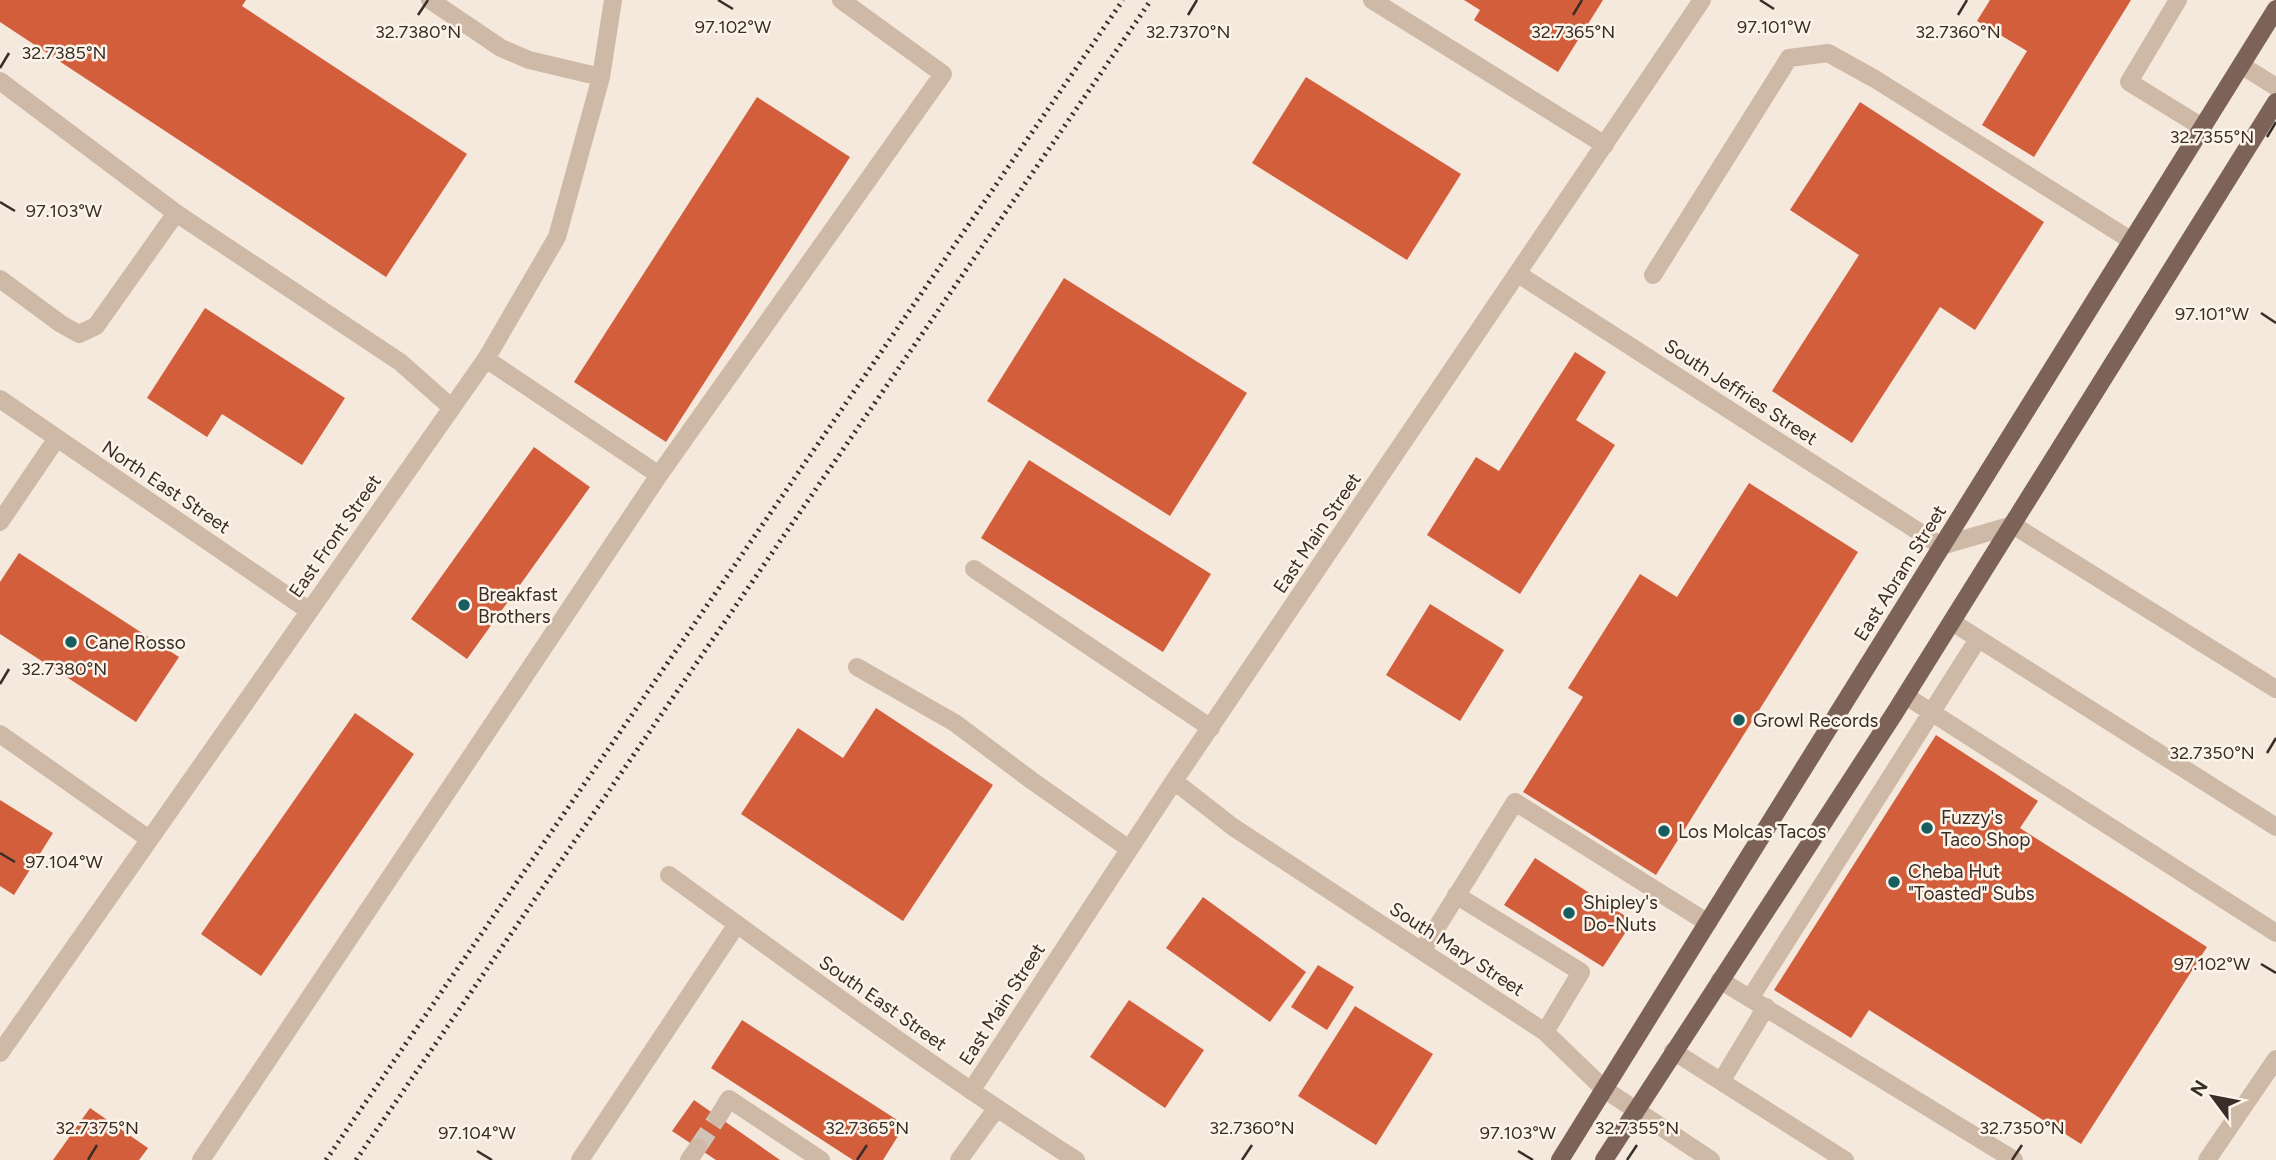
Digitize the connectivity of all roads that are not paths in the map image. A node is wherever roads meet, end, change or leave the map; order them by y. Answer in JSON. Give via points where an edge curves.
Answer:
{"nodes":[{"id":1,"x":430,"y":0,"type":"edge"},
{"id":2,"x":613,"y":0,"type":"edge"},
{"id":3,"x":841,"y":0,"type":"edge"},
{"id":4,"x":1372,"y":0,"type":"edge"},
{"id":5,"x":1702,"y":0,"type":"edge"},
{"id":6,"x":2178,"y":0,"type":"edge"},
{"id":7,"x":2276,"y":9,"type":"edge"},
{"id":8,"x":2241,"y":65,"type":"junction"},
{"id":9,"x":601,"y":77,"type":"junction"},
{"id":10,"x":0,"y":81,"type":"edge"},
{"id":11,"x":2276,"y":87,"type":"edge"},
{"id":12,"x":2276,"y":102,"type":"edge"},
{"id":13,"x":2202,"y":127,"type":"junction"},
{"id":14,"x":1605,"y":145,"type":"junction"},
{"id":15,"x":176,"y":213,"type":"junction"},
{"id":16,"x":2132,"y":241,"type":"junction"},
{"id":17,"x":1518,"y":274,"type":"junction"},
{"id":18,"x":1653,"y":275,"type":"dead end"},
{"id":19,"x":0,"y":279,"type":"edge"},
{"id":20,"x":486,"y":359,"type":"junction"},
{"id":21,"x":0,"y":399,"type":"edge"},
{"id":22,"x":452,"y":408,"type":"junction"},
{"id":23,"x":57,"y":438,"type":"junction"},
{"id":24,"x":659,"y":475,"type":"junction"},
{"id":25,"x":0,"y":522,"type":"edge"},
{"id":26,"x":2012,"y":525,"type":"junction"},
{"id":27,"x":1941,"y":546,"type":"junction"},
{"id":28,"x":974,"y":569,"type":"dead end"},
{"id":29,"x":308,"y":610,"type":"junction"},
{"id":30,"x":1952,"y":622,"type":"junction"},
{"id":31,"x":1978,"y":639,"type":"junction"},
{"id":32,"x":857,"y":667,"type":"dead end"},
{"id":33,"x":2276,"y":689,"type":"edge"},
{"id":34,"x":1906,"y":696,"type":"junction"},
{"id":35,"x":1932,"y":713,"type":"junction"},
{"id":36,"x":1210,"y":728,"type":"junction"},
{"id":37,"x":0,"y":734,"type":"edge"},
{"id":38,"x":1174,"y":781,"type":"junction"},
{"id":39,"x":2276,"y":827,"type":"edge"},
{"id":40,"x":149,"y":839,"type":"junction"},
{"id":41,"x":1129,"y":849,"type":"junction"},
{"id":42,"x":669,"y":876,"type":"dead end"},
{"id":43,"x":1456,"y":895,"type":"junction"},
{"id":44,"x":1708,"y":923,"type":"junction"},
{"id":45,"x":737,"y":925,"type":"junction"},
{"id":46,"x":2276,"y":933,"type":"edge"},
{"id":47,"x":1422,"y":951,"type":"junction"},
{"id":48,"x":1720,"y":980,"type":"junction"},
{"id":49,"x":1758,"y":1002,"type":"junction"},
{"id":50,"x":1545,"y":1032,"type":"junction"},
{"id":51,"x":1673,"y":1051,"type":"junction"},
{"id":52,"x":0,"y":1054,"type":"edge"},
{"id":53,"x":2276,"y":1059,"type":"edge"},
{"id":54,"x":1723,"y":1080,"type":"junction"},
{"id":55,"x":1604,"y":1088,"type":"junction"},
{"id":56,"x":971,"y":1091,"type":"junction"},
{"id":57,"x":996,"y":1109,"type":"junction"},
{"id":58,"x":1635,"y":1111,"type":"junction"},
{"id":59,"x":718,"y":1117,"type":"tunnel mouth"},
{"id":60,"x":201,"y":1160,"type":"edge"},
{"id":61,"x":580,"y":1160,"type":"edge"},
{"id":62,"x":821,"y":1160,"type":"edge"},
{"id":63,"x":959,"y":1160,"type":"edge"},
{"id":64,"x":1076,"y":1160,"type":"edge"},
{"id":65,"x":1560,"y":1160,"type":"edge"},
{"id":66,"x":1604,"y":1160,"type":"edge"},
{"id":67,"x":1711,"y":1160,"type":"edge"},
{"id":68,"x":1845,"y":1160,"type":"edge"},
{"id":69,"x":2014,"y":1160,"type":"edge"},
{"id":70,"x":2207,"y":1160,"type":"edge"}],
"edges":[{"from":1,"to":9,"type":"street","via":[[500,48],[529,60]]},
{"from":2,"to":9,"type":"street","name":"East Front Street"},
{"from":3,"to":24,"type":"street","via":[[943,74]]},
{"from":4,"to":14,"type":"street"},
{"from":5,"to":14,"type":"street","name":"East Main Street"},
{"from":6,"to":13,"type":"street","via":[[2129,82]]},
{"from":7,"to":8,"type":"main road","name":"East Abram Street"},
{"from":8,"to":11,"type":"street"},
{"from":8,"to":13,"type":"main road","name":"East Abram Street"},
{"from":9,"to":20,"type":"street","name":"East Front Street","via":[[557,237]]},
{"from":10,"to":15,"type":"street"},
{"from":12,"to":26,"type":"main road"},
{"from":13,"to":16,"type":"main road","name":"East Abram Street"},
{"from":14,"to":17,"type":"street","name":"East Main Street"},
{"from":15,"to":19,"type":"street","via":[[96,326],[79,334]]},
{"from":15,"to":22,"type":"street","via":[[400,362]]},
{"from":16,"to":18,"type":"street","via":[[1828,53],[1789,58]]},
{"from":16,"to":27,"type":"main road","name":"East Abram Street"},
{"from":17,"to":27,"type":"street","name":"South Jeffries Street"},
{"from":17,"to":36,"type":"street","name":"East Main Street"},
{"from":20,"to":22,"type":"street","name":"East Front Street"},
{"from":20,"to":24,"type":"street"},
{"from":21,"to":23,"type":"street","name":"North East Street"},
{"from":22,"to":29,"type":"street","name":"East Front Street"},
{"from":23,"to":25,"type":"street"},
{"from":23,"to":29,"type":"street","name":"North East Street"},
{"from":24,"to":60,"type":"street"},
{"from":26,"to":27,"type":"street"},
{"from":26,"to":30,"type":"main road"},
{"from":26,"to":33,"type":"street"},
{"from":27,"to":44,"type":"main road","name":"East Abram Street"},
{"from":28,"to":36,"type":"street"},
{"from":29,"to":40,"type":"street","name":"East Front Street"},
{"from":30,"to":31,"type":"street"},
{"from":30,"to":34,"type":"main road"},
{"from":31,"to":35,"type":"street"},
{"from":31,"to":39,"type":"street"},
{"from":32,"to":41,"type":"street","via":[[955,723]]},
{"from":34,"to":35,"type":"street"},
{"from":34,"to":48,"type":"main road"},
{"from":35,"to":46,"type":"street"},
{"from":35,"to":49,"type":"street"},
{"from":36,"to":38,"type":"street","name":"East Main Street"},
{"from":37,"to":40,"type":"street"},
{"from":38,"to":41,"type":"street","name":"East Main Street"},
{"from":38,"to":47,"type":"street","name":"South Mary Street","via":[[1233,827]]},
{"from":40,"to":52,"type":"street","name":"East Front Street"},
{"from":41,"to":56,"type":"street","name":"East Main Street"},
{"from":42,"to":45,"type":"street","name":"South East Street"},
{"from":43,"to":44,"type":"street","via":[[1515,802]]},
{"from":43,"to":47,"type":"street"},
{"from":43,"to":50,"type":"street","via":[[1581,972]]},
{"from":44,"to":55,"type":"main road","name":"East Abram Street"},
{"from":45,"to":56,"type":"street","name":"South East Street"},
{"from":45,"to":61,"type":"street"},
{"from":47,"to":50,"type":"street","name":"South Mary Street"},
{"from":48,"to":49,"type":"street"},
{"from":48,"to":51,"type":"main road"},
{"from":49,"to":54,"type":"street"},
{"from":49,"to":69,"type":"street"},
{"from":50,"to":55,"type":"street","name":"South Mary Street"},
{"from":51,"to":54,"type":"street"},
{"from":51,"to":58,"type":"main road"},
{"from":53,"to":70,"type":"street"},
{"from":54,"to":68,"type":"street"},
{"from":55,"to":58,"type":"street","name":"South Mary Street"},
{"from":55,"to":65,"type":"main road","name":"East Abram Street"},
{"from":56,"to":57,"type":"street","name":"South East Street"},
{"from":57,"to":63,"type":"street"},
{"from":57,"to":64,"type":"street","name":"South East Street"},
{"from":58,"to":66,"type":"main road"},
{"from":58,"to":67,"type":"street","name":"South Mary Street"},
{"from":59,"to":62,"type":"street","via":[[729,1099]]}]}
